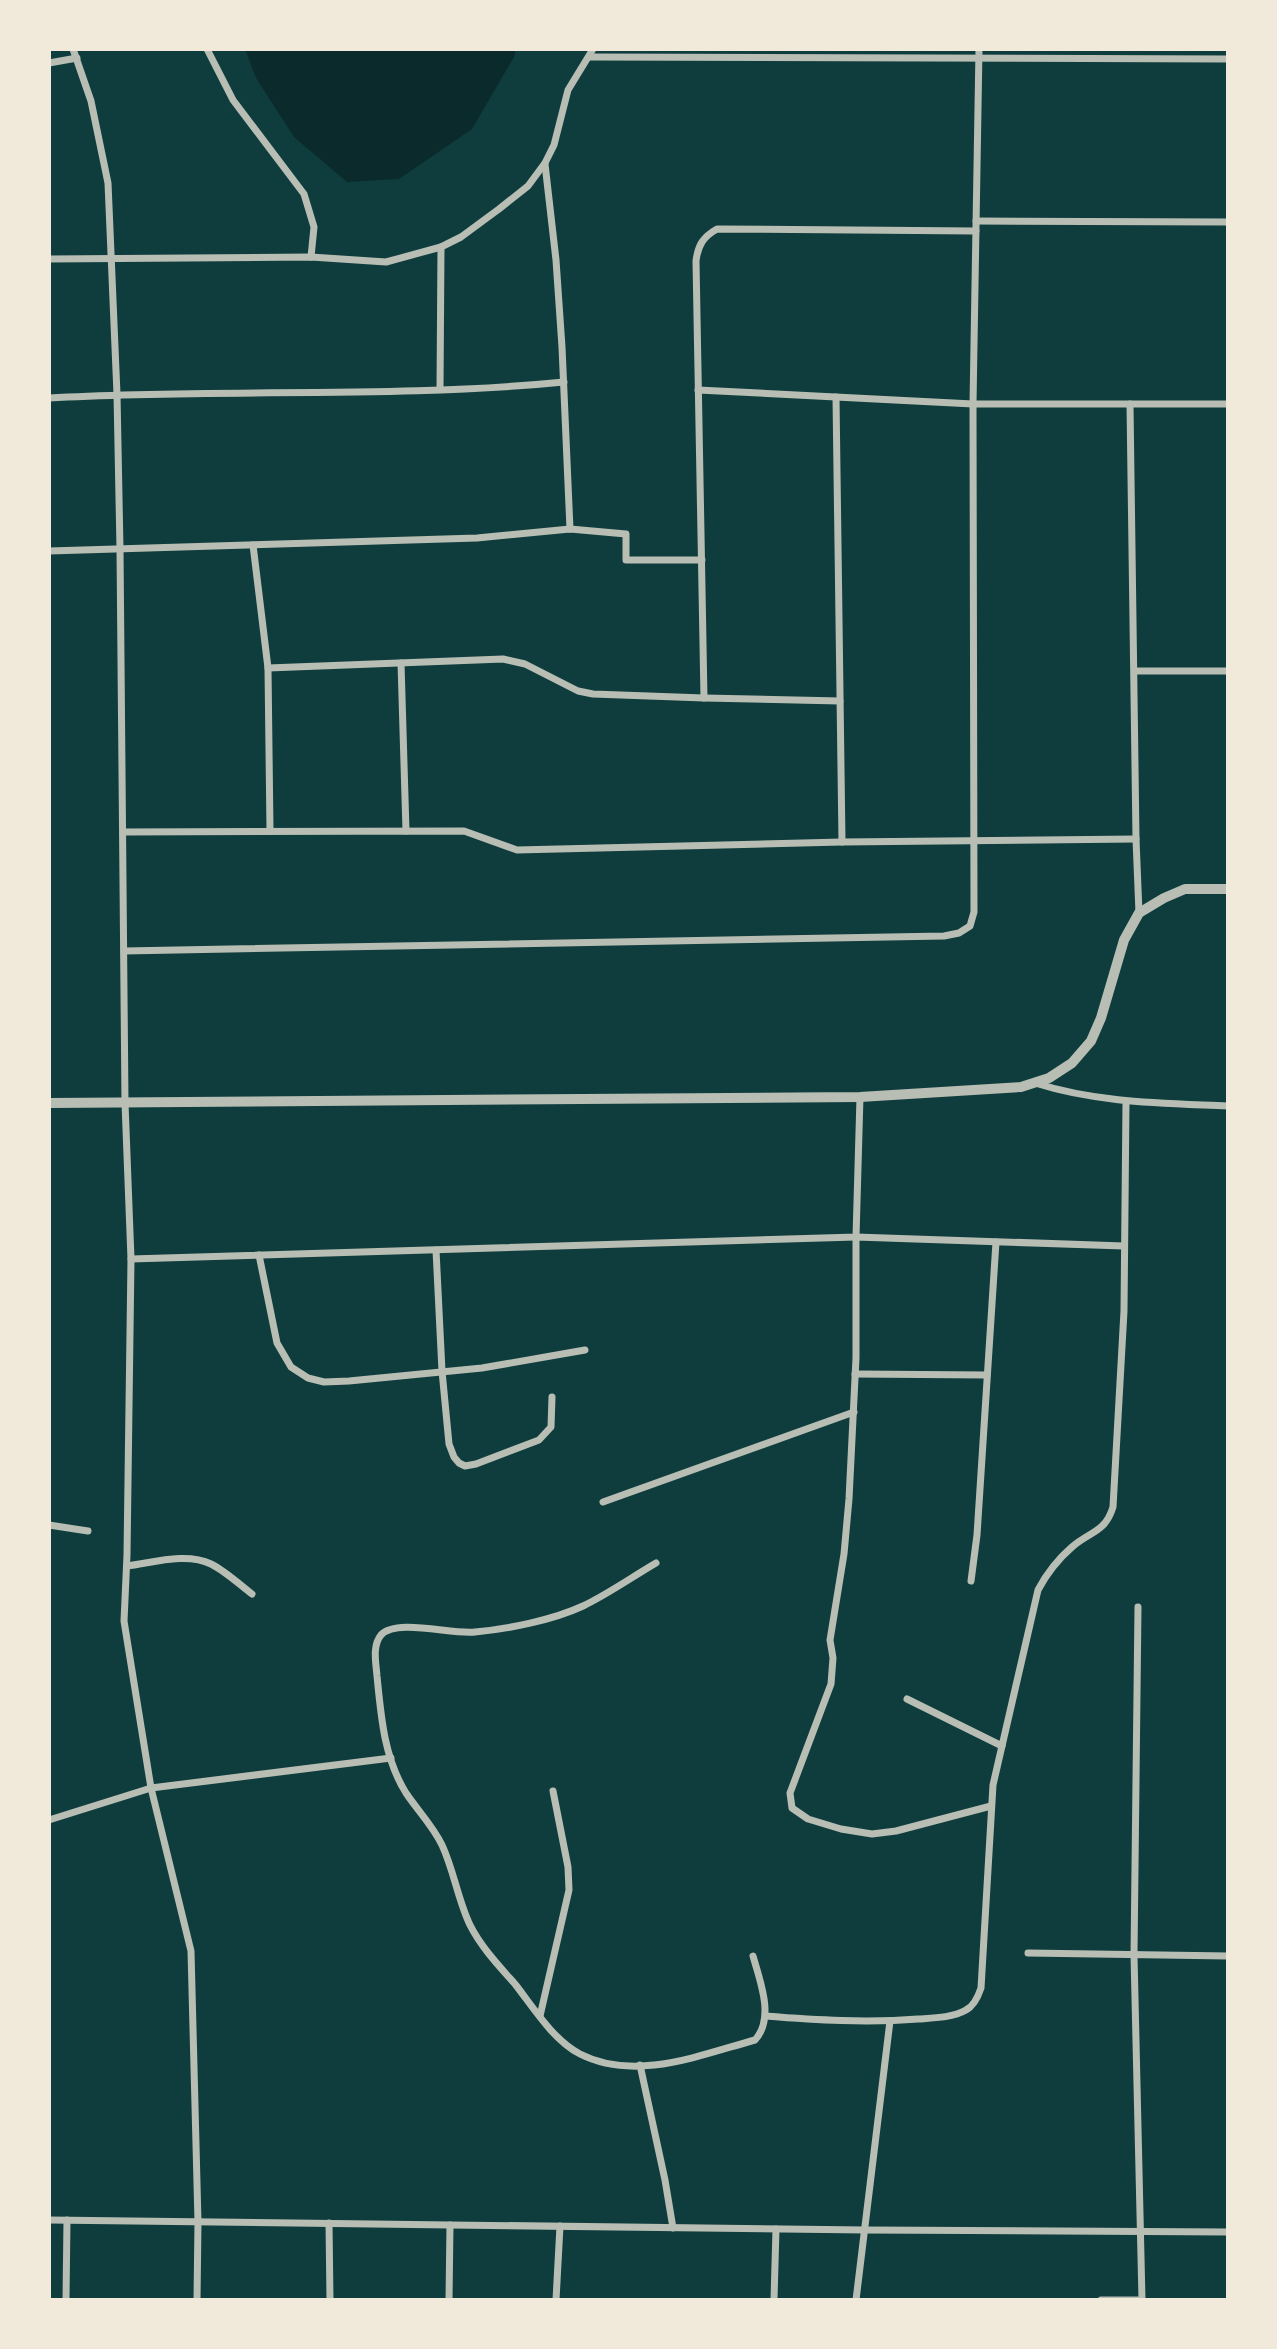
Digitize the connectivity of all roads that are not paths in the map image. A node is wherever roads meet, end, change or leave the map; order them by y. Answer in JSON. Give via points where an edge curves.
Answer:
{"nodes":[{"id":1,"x":73,"y":49,"type":"edge"},
{"id":2,"x":207,"y":49,"type":"edge"},
{"id":3,"x":591,"y":53,"type":"edge"},
{"id":4,"x":979,"y":53,"type":"edge"},
{"id":5,"x":76,"y":58,"type":"junction"},
{"id":6,"x":1228,"y":59,"type":"edge"},
{"id":7,"x":49,"y":63,"type":"edge"},
{"id":8,"x":545,"y":163,"type":"junction"},
{"id":9,"x":976,"y":221,"type":"junction"},
{"id":10,"x":1228,"y":222,"type":"edge"},
{"id":11,"x":976,"y":231,"type":"junction"},
{"id":12,"x":440,"y":247,"type":"junction"},
{"id":13,"x":109,"y":257,"type":"junction"},
{"id":14,"x":311,"y":257,"type":"junction"},
{"id":15,"x":49,"y":258,"type":"edge"},
{"id":16,"x":564,"y":382,"type":"junction"},
{"id":17,"x":440,"y":389,"type":"junction"},
{"id":18,"x":698,"y":390,"type":"junction"},
{"id":19,"x":117,"y":394,"type":"junction"},
{"id":20,"x":836,"y":397,"type":"junction"},
{"id":21,"x":49,"y":398,"type":"edge"},
{"id":22,"x":974,"y":404,"type":"junction"},
{"id":23,"x":1130,"y":404,"type":"junction"},
{"id":24,"x":1228,"y":404,"type":"edge"},
{"id":25,"x":570,"y":529,"type":"junction"},
{"id":26,"x":253,"y":545,"type":"junction"},
{"id":27,"x":120,"y":549,"type":"junction"},
{"id":28,"x":49,"y":551,"type":"edge"},
{"id":29,"x":702,"y":560,"type":"junction"},
{"id":30,"x":401,"y":663,"type":"junction"},
{"id":31,"x":268,"y":668,"type":"junction"},
{"id":32,"x":1135,"y":671,"type":"junction"},
{"id":33,"x":1228,"y":671,"type":"edge"},
{"id":34,"x":705,"y":698,"type":"junction"},
{"id":35,"x":840,"y":701,"type":"junction"},
{"id":36,"x":270,"y":831,"type":"junction"},
{"id":37,"x":406,"y":831,"type":"junction"},
{"id":38,"x":123,"y":832,"type":"junction"},
{"id":39,"x":1136,"y":839,"type":"junction"},
{"id":40,"x":842,"y":842,"type":"junction"},
{"id":41,"x":974,"y":842,"type":"junction"},
{"id":42,"x":1228,"y":889,"type":"edge"},
{"id":43,"x":1139,"y":913,"type":"junction"},
{"id":44,"x":124,"y":951,"type":"junction"},
{"id":45,"x":1034,"y":1082,"type":"junction"},
{"id":46,"x":860,"y":1097,"type":"junction"},
{"id":47,"x":1126,"y":1101,"type":"junction"},
{"id":48,"x":125,"y":1102,"type":"junction"},
{"id":49,"x":49,"y":1103,"type":"edge"},
{"id":50,"x":1228,"y":1106,"type":"edge"},
{"id":51,"x":856,"y":1237,"type":"junction"},
{"id":52,"x":996,"y":1242,"type":"junction"},
{"id":53,"x":1124,"y":1246,"type":"junction"},
{"id":54,"x":436,"y":1250,"type":"junction"},
{"id":55,"x":259,"y":1255,"type":"junction"},
{"id":56,"x":131,"y":1259,"type":"junction"},
{"id":57,"x":585,"y":1350,"type":"dead end"},
{"id":58,"x":442,"y":1371,"type":"junction"},
{"id":59,"x":855,"y":1374,"type":"junction"},
{"id":60,"x":987,"y":1375,"type":"junction"},
{"id":61,"x":552,"y":1397,"type":"dead end"},
{"id":62,"x":854,"y":1412,"type":"junction"},
{"id":63,"x":603,"y":1502,"type":"dead end"},
{"id":64,"x":49,"y":1525,"type":"edge"},
{"id":65,"x":88,"y":1531,"type":"dead end"},
{"id":66,"x":656,"y":1563,"type":"dead end"},
{"id":67,"x":127,"y":1566,"type":"junction"},
{"id":68,"x":971,"y":1581,"type":"dead end"},
{"id":69,"x":252,"y":1594,"type":"dead end"},
{"id":70,"x":1138,"y":1607,"type":"dead end"},
{"id":71,"x":907,"y":1699,"type":"dead end"},
{"id":72,"x":1002,"y":1746,"type":"junction"},
{"id":73,"x":391,"y":1758,"type":"junction"},
{"id":74,"x":151,"y":1788,"type":"junction"},
{"id":75,"x":552,"y":1791,"type":"dead end"},
{"id":76,"x":991,"y":1806,"type":"junction"},
{"id":77,"x":49,"y":1820,"type":"edge"},
{"id":78,"x":1028,"y":1953,"type":"dead end"},
{"id":79,"x":1134,"y":1955,"type":"junction"},
{"id":80,"x":753,"y":1956,"type":"dead end"},
{"id":81,"x":1228,"y":1956,"type":"edge"},
{"id":82,"x":540,"y":2016,"type":"junction"},
{"id":83,"x":765,"y":2016,"type":"junction"},
{"id":84,"x":890,"y":2021,"type":"junction"},
{"id":85,"x":640,"y":2065,"type":"junction"},
{"id":86,"x":49,"y":2220,"type":"edge"},
{"id":87,"x":67,"y":2220,"type":"junction"},
{"id":88,"x":198,"y":2222,"type":"junction"},
{"id":89,"x":329,"y":2224,"type":"junction"},
{"id":90,"x":450,"y":2225,"type":"junction"},
{"id":91,"x":560,"y":2226,"type":"junction"},
{"id":92,"x":673,"y":2228,"type":"junction"},
{"id":93,"x":776,"y":2229,"type":"junction"},
{"id":94,"x":865,"y":2230,"type":"junction"},
{"id":95,"x":1141,"y":2231,"type":"junction"},
{"id":96,"x":1228,"y":2232,"type":"edge"},
{"id":97,"x":66,"y":2300,"type":"edge"},
{"id":98,"x":197,"y":2300,"type":"edge"},
{"id":99,"x":330,"y":2300,"type":"edge"},
{"id":100,"x":449,"y":2300,"type":"edge"},
{"id":101,"x":556,"y":2300,"type":"edge"},
{"id":102,"x":774,"y":2300,"type":"edge"},
{"id":103,"x":856,"y":2300,"type":"edge"},
{"id":104,"x":1101,"y":2300,"type":"edge"},
{"id":105,"x":1142,"y":2300,"type":"edge"}],
"edges":[{"from":1,"to":5,"type":"street"},
{"from":2,"to":14,"type":"street","via":[[233,100],[304,194],[314,227]]},
{"from":3,"to":4,"type":"street"},
{"from":3,"to":8,"type":"street","via":[[568,90]]},
{"from":4,"to":6,"type":"street"},
{"from":4,"to":9,"type":"street"},
{"from":5,"to":7,"type":"street"},
{"from":5,"to":13,"type":"street","via":[[106,170]]},
{"from":8,"to":12,"type":"street","via":[[528,186],[461,237]]},
{"from":8,"to":16,"type":"street"},
{"from":9,"to":10,"type":"street"},
{"from":9,"to":11,"type":"street"},
{"from":11,"to":18,"type":"street","via":[[717,229],[706,235],[698,246],[696,261]]},
{"from":11,"to":22,"type":"street"},
{"from":12,"to":14,"type":"street","via":[[386,262]]},
{"from":12,"to":17,"type":"street"},
{"from":13,"to":14,"type":"street"},
{"from":13,"to":15,"type":"street"},
{"from":13,"to":19,"type":"street"},
{"from":16,"to":17,"type":"street"},
{"from":16,"to":25,"type":"street"},
{"from":17,"to":19,"type":"street"},
{"from":18,"to":20,"type":"street"},
{"from":18,"to":29,"type":"street"},
{"from":19,"to":21,"type":"street"},
{"from":19,"to":27,"type":"street"},
{"from":20,"to":22,"type":"street"},
{"from":20,"to":35,"type":"street"},
{"from":22,"to":23,"type":"street"},
{"from":22,"to":41,"type":"street"},
{"from":23,"to":24,"type":"street"},
{"from":23,"to":32,"type":"street"},
{"from":25,"to":26,"type":"street","via":[[477,538]]},
{"from":25,"to":29,"type":"street","via":[[626,534],[626,560]]},
{"from":26,"to":27,"type":"street"},
{"from":26,"to":31,"type":"street"},
{"from":27,"to":28,"type":"street"},
{"from":27,"to":38,"type":"street"},
{"from":29,"to":34,"type":"street"},
{"from":30,"to":31,"type":"street"},
{"from":30,"to":34,"type":"street","via":[[503,659],[593,694]]},
{"from":30,"to":37,"type":"street"},
{"from":31,"to":36,"type":"street"},
{"from":32,"to":33,"type":"street"},
{"from":32,"to":39,"type":"street"},
{"from":34,"to":35,"type":"street"},
{"from":35,"to":40,"type":"street"},
{"from":36,"to":37,"type":"street"},
{"from":36,"to":38,"type":"street"},
{"from":37,"to":40,"type":"street","via":[[464,831],[517,850]]},
{"from":38,"to":44,"type":"street"},
{"from":39,"to":41,"type":"street"},
{"from":39,"to":43,"type":"street"},
{"from":40,"to":41,"type":"street"},
{"from":41,"to":44,"type":"street","via":[[970,926],[944,936]]},
{"from":42,"to":43,"type":"street","via":[[1185,889]]},
{"from":43,"to":45,"type":"street","via":[[1124,940],[1091,1041],[1072,1063]]},
{"from":44,"to":48,"type":"street"},
{"from":45,"to":46,"type":"street","via":[[1021,1087]]},
{"from":45,"to":47,"type":"street","via":[[1068,1093]]},
{"from":46,"to":48,"type":"street"},
{"from":46,"to":51,"type":"street"},
{"from":47,"to":50,"type":"street"},
{"from":47,"to":53,"type":"street"},
{"from":48,"to":49,"type":"street"},
{"from":48,"to":56,"type":"street"},
{"from":51,"to":52,"type":"street"},
{"from":51,"to":54,"type":"street"},
{"from":51,"to":59,"type":"street"},
{"from":52,"to":53,"type":"street"},
{"from":52,"to":60,"type":"street"},
{"from":53,"to":72,"type":"street","via":[[1113,1507],[1101,1529],[1058,1559],[1038,1590]]},
{"from":54,"to":55,"type":"street"},
{"from":54,"to":58,"type":"street"},
{"from":55,"to":56,"type":"street"},
{"from":55,"to":58,"type":"street","via":[[276,1343],[290,1367],[324,1382]]},
{"from":56,"to":67,"type":"street"},
{"from":57,"to":58,"type":"street"},
{"from":58,"to":61,"type":"street","via":[[449,1444],[459,1464],[493,1459],[538,1440],[552,1421]]},
{"from":59,"to":60,"type":"street"},
{"from":59,"to":62,"type":"street"},
{"from":60,"to":68,"type":"street"},
{"from":62,"to":63,"type":"street"},
{"from":62,"to":76,"type":"street","via":[[844,1554],[830,1640],[831,1684],[790,1793],[792,1808],[808,1819],[872,1833]]},
{"from":64,"to":65,"type":"street"},
{"from":66,"to":73,"type":"street","via":[[583,1606],[550,1617],[473,1633],[399,1627],[384,1633],[375,1650],[383,1733]]},
{"from":67,"to":69,"type":"street","via":[[201,1560]]},
{"from":67,"to":74,"type":"street","via":[[124,1620]]},
{"from":70,"to":79,"type":"street"},
{"from":71,"to":72,"type":"street"},
{"from":72,"to":76,"type":"street"},
{"from":73,"to":74,"type":"street"},
{"from":73,"to":82,"type":"street","via":[[405,1792],[442,1844],[472,1929]]},
{"from":74,"to":77,"type":"street"},
{"from":74,"to":88,"type":"street","via":[[191,1951]]},
{"from":75,"to":82,"type":"street","via":[[569,1890]]},
{"from":76,"to":84,"type":"street","via":[[977,1999],[957,2014]]},
{"from":78,"to":79,"type":"street"},
{"from":79,"to":81,"type":"street"},
{"from":79,"to":95,"type":"street"},
{"from":80,"to":83,"type":"street"},
{"from":82,"to":85,"type":"street","via":[[578,2053],[615,2065]]},
{"from":83,"to":84,"type":"street"},
{"from":83,"to":85,"type":"street","via":[[755,2040],[671,2063]]},
{"from":84,"to":94,"type":"street"},
{"from":85,"to":92,"type":"street"},
{"from":86,"to":87,"type":"street"},
{"from":87,"to":88,"type":"street"},
{"from":87,"to":97,"type":"street"},
{"from":88,"to":89,"type":"street"},
{"from":88,"to":98,"type":"street"},
{"from":89,"to":90,"type":"street"},
{"from":89,"to":99,"type":"street"},
{"from":90,"to":91,"type":"street"},
{"from":90,"to":100,"type":"street"},
{"from":91,"to":92,"type":"street"},
{"from":91,"to":101,"type":"street"},
{"from":92,"to":93,"type":"street"},
{"from":93,"to":94,"type":"street"},
{"from":93,"to":102,"type":"street"},
{"from":94,"to":95,"type":"street"},
{"from":94,"to":103,"type":"street"},
{"from":95,"to":96,"type":"street"},
{"from":95,"to":105,"type":"street"},
{"from":104,"to":105,"type":"street"}]}
